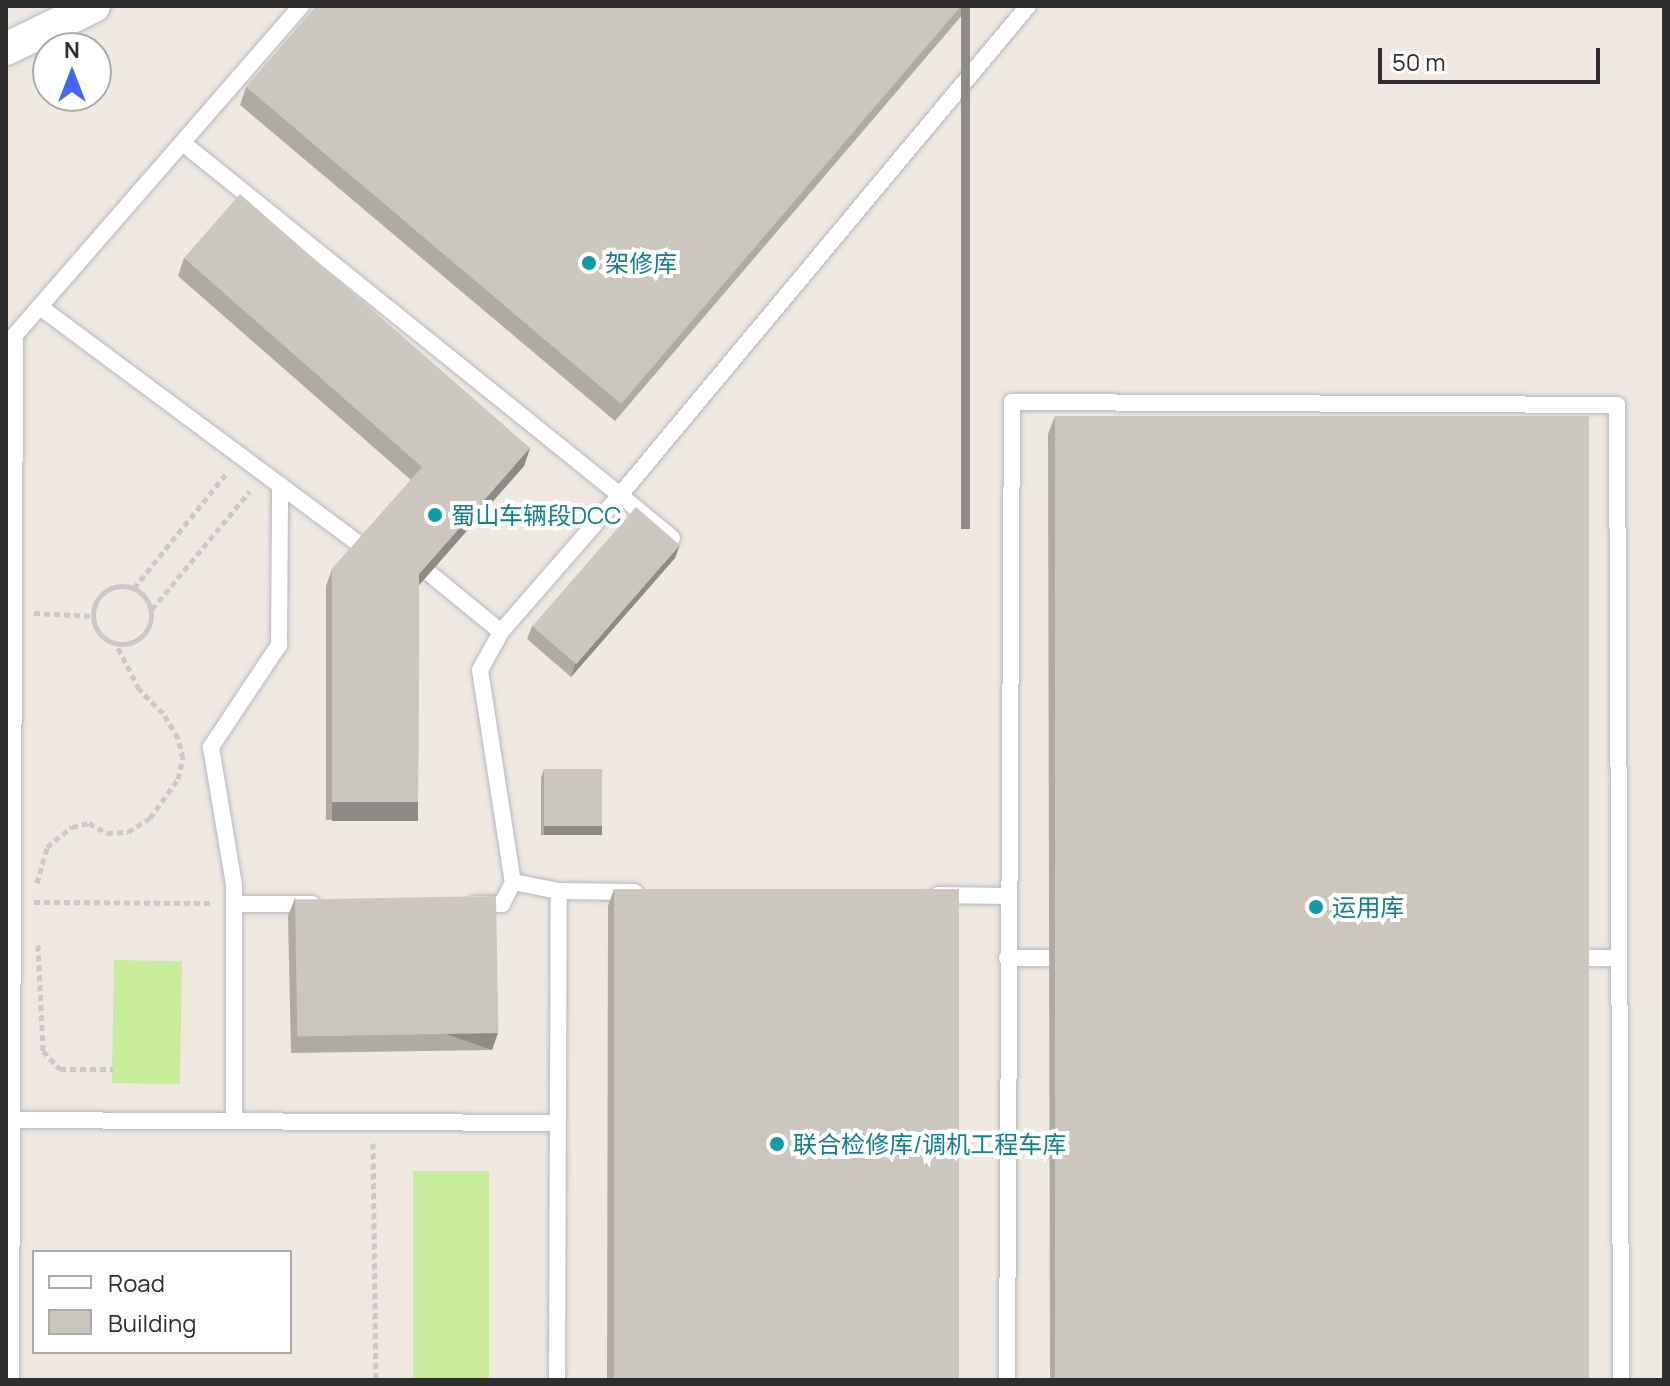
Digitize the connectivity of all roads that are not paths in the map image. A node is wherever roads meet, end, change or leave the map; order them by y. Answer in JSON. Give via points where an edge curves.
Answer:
{"nodes":[{"id":1,"x":301,"y":6,"type":"edge"},
{"id":2,"x":1028,"y":6,"type":"edge"},
{"id":3,"x":86,"y":7,"type":"edge"},
{"id":4,"x":6,"y":49,"type":"edge"},
{"id":5,"x":184,"y":144,"type":"junction"},
{"id":6,"x":40,"y":307,"type":"junction"},
{"id":7,"x":280,"y":485,"type":"junction"},
{"id":8,"x":620,"y":495,"type":"junction"},
{"id":9,"x":672,"y":538,"type":"edge"},
{"id":10,"x":362,"y":546,"type":"edge"},
{"id":11,"x":429,"y":573,"type":"edge"},
{"id":12,"x":501,"y":632,"type":"junction"},
{"id":13,"x":513,"y":882,"type":"junction"},
{"id":14,"x":559,"y":891,"type":"junction"},
{"id":15,"x":655,"y":892,"type":"edge"},
{"id":16,"x":920,"y":895,"type":"edge"},
{"id":17,"x":1007,"y":896,"type":"junction"},
{"id":18,"x":234,"y":904,"type":"junction"},
{"id":19,"x":329,"y":904,"type":"edge"},
{"id":20,"x":455,"y":904,"type":"edge"},
{"id":21,"x":1007,"y":958,"type":"junction"},
{"id":22,"x":1089,"y":958,"type":"edge"},
{"id":23,"x":1556,"y":958,"type":"edge"},
{"id":24,"x":1619,"y":958,"type":"junction"},
{"id":25,"x":13,"y":1120,"type":"junction"},
{"id":26,"x":234,"y":1121,"type":"junction"},
{"id":27,"x":557,"y":1123,"type":"junction"},
{"id":28,"x":11,"y":1380,"type":"edge"},
{"id":29,"x":557,"y":1380,"type":"edge"},
{"id":30,"x":1007,"y":1380,"type":"edge"},
{"id":31,"x":1621,"y":1380,"type":"edge"}],
"edges":[{"from":1,"to":5,"type":"lane"},
{"from":2,"to":8,"type":"lane"},
{"from":3,"to":4,"type":"street"},
{"from":5,"to":6,"type":"lane"},
{"from":5,"to":8,"type":"lane"},
{"from":6,"to":7,"type":"lane"},
{"from":6,"to":25,"type":"lane","via":[[15,335]]},
{"from":7,"to":10,"type":"lane"},
{"from":7,"to":18,"type":"lane","via":[[279,645],[211,747]]},
{"from":8,"to":9,"type":"lane"},
{"from":8,"to":12,"type":"lane"},
{"from":11,"to":12,"type":"lane"},
{"from":12,"to":13,"type":"lane","via":[[480,670]]},
{"from":13,"to":14,"type":"lane"},
{"from":13,"to":20,"type":"lane","via":[[502,904]]},
{"from":14,"to":15,"type":"lane"},
{"from":14,"to":27,"type":"lane"},
{"from":16,"to":17,"type":"lane"},
{"from":17,"to":21,"type":"lane"},
{"from":17,"to":24,"type":"lane","via":[[1012,402],[1617,405]]},
{"from":18,"to":19,"type":"lane"},
{"from":18,"to":26,"type":"lane"},
{"from":21,"to":22,"type":"lane"},
{"from":21,"to":30,"type":"lane"},
{"from":23,"to":24,"type":"lane"},
{"from":24,"to":31,"type":"lane"},
{"from":25,"to":26,"type":"lane"},
{"from":25,"to":28,"type":"lane"},
{"from":26,"to":27,"type":"lane"},
{"from":27,"to":29,"type":"lane"}]}
